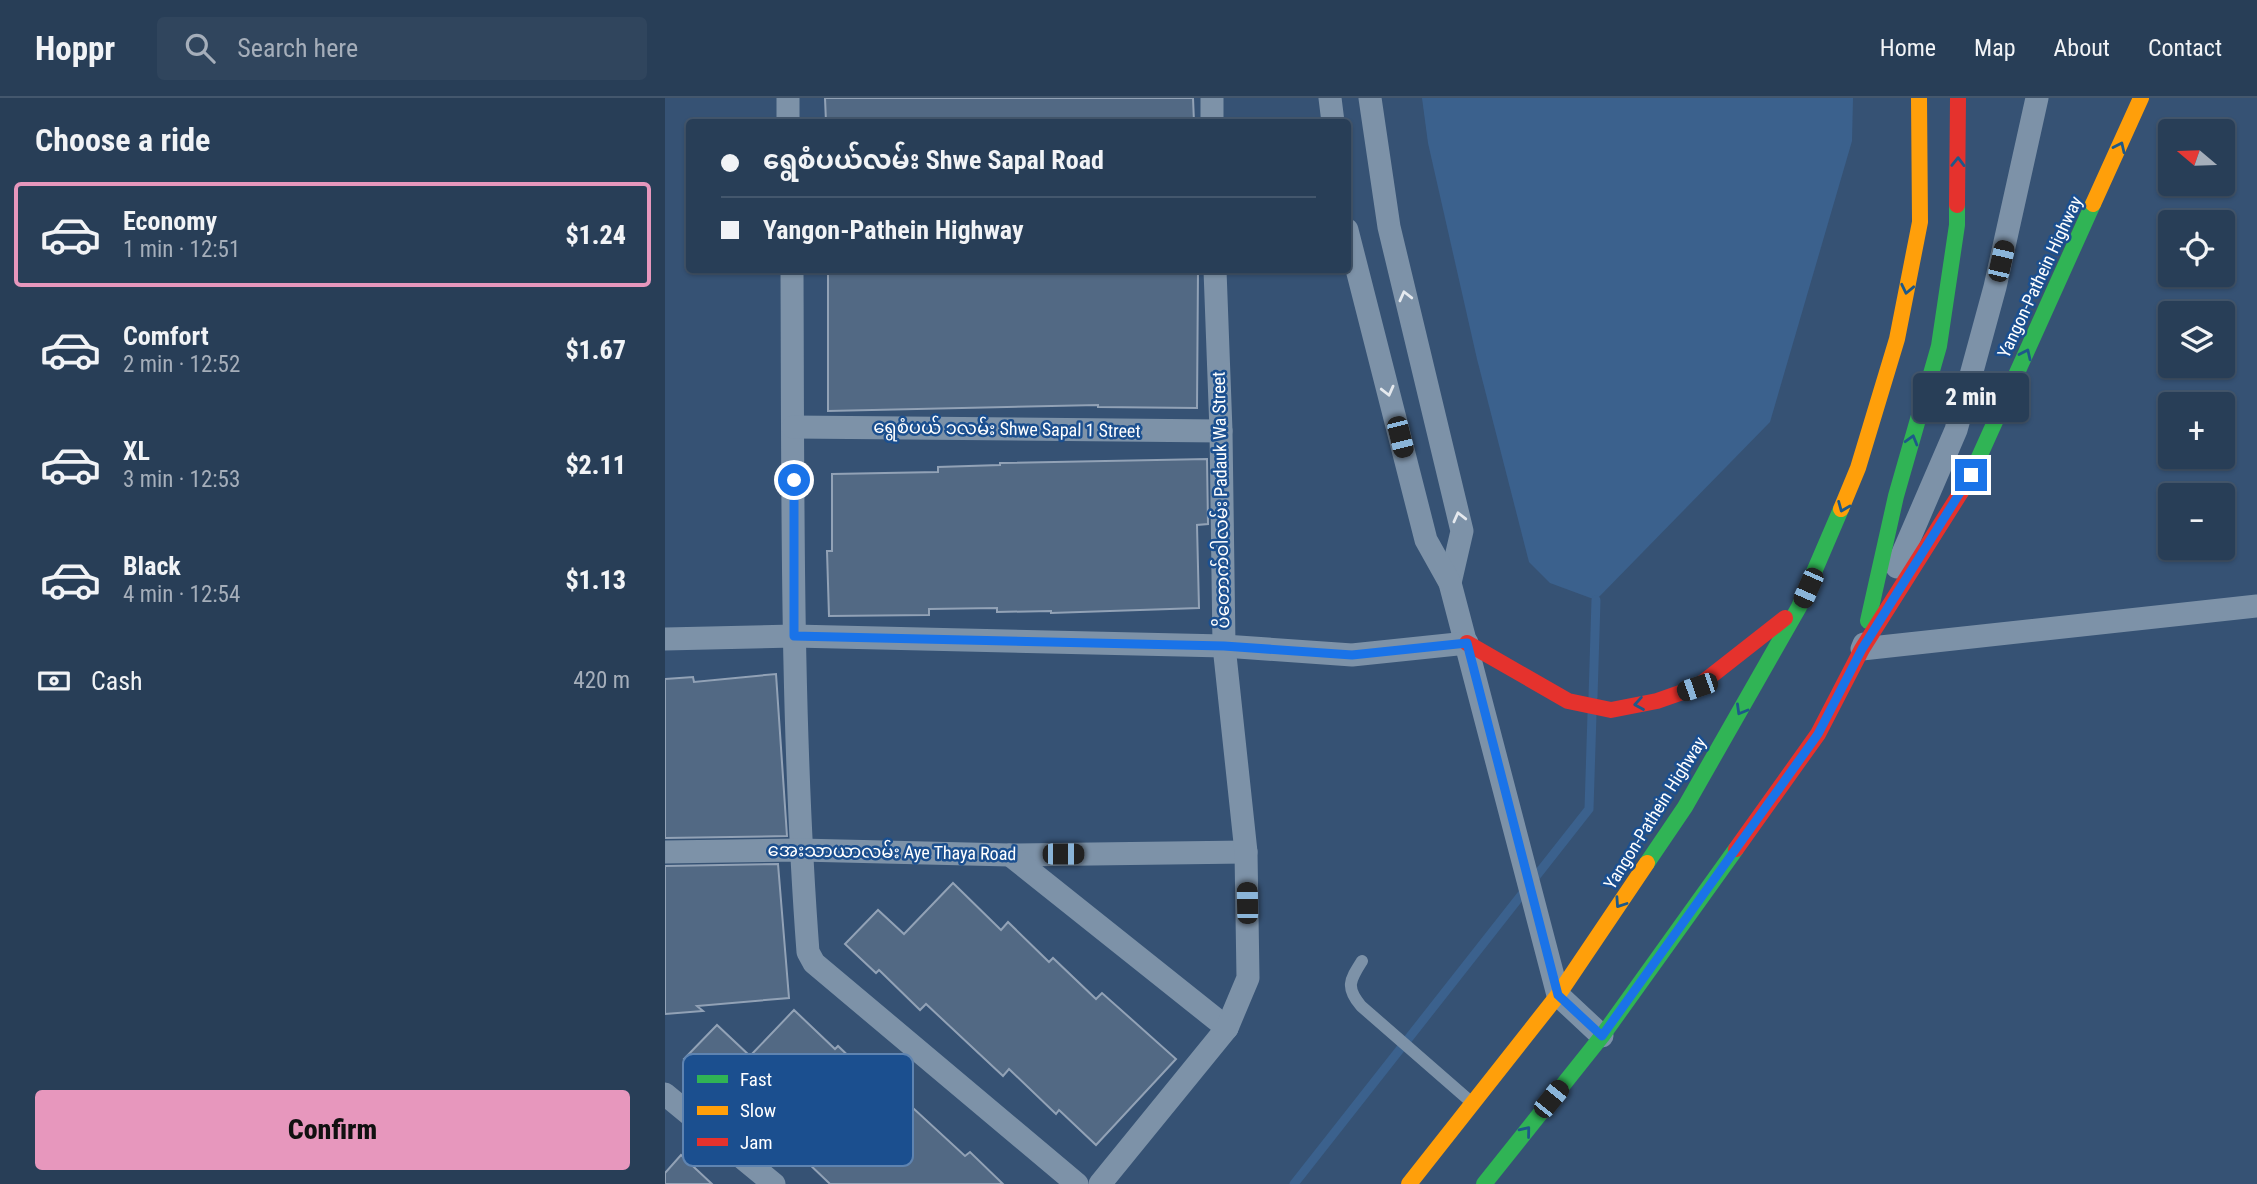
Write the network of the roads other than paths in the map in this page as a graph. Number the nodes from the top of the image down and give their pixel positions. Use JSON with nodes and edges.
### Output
{"nodes":[{"id":1,"x":788,"y":98,"type":"edge"},
{"id":2,"x":1212,"y":98,"type":"edge"},
{"id":3,"x":1330,"y":98,"type":"edge"},
{"id":4,"x":1370,"y":98,"type":"edge"},
{"id":5,"x":1919,"y":98,"type":"edge"},
{"id":6,"x":1958,"y":98,"type":"edge"},
{"id":7,"x":2037,"y":98,"type":"edge"},
{"id":8,"x":2141,"y":98,"type":"edge"},
{"id":9,"x":788,"y":119,"type":"edge"},
{"id":10,"x":1212,"y":119,"type":"edge"},
{"id":11,"x":1333,"y":119,"type":"edge"},
{"id":12,"x":1351,"y":246,"type":"edge"},
{"id":13,"x":792,"y":273,"type":"edge"},
{"id":14,"x":1215,"y":273,"type":"edge"},
{"id":15,"x":793,"y":427,"type":"junction"},
{"id":16,"x":1221,"y":431,"type":"junction"},
{"id":17,"x":1450,"y":583,"type":"junction"},
{"id":18,"x":2257,"y":606,"type":"edge"},
{"id":19,"x":1800,"y":607,"type":"junction"},
{"id":20,"x":794,"y":636,"type":"junction"},
{"id":21,"x":665,"y":639,"type":"edge"},
{"id":22,"x":1467,"y":643,"type":"junction"},
{"id":23,"x":1224,"y":646,"type":"junction"},
{"id":24,"x":1862,"y":649,"type":"junction"},
{"id":25,"x":800,"y":850,"type":"junction"},
{"id":26,"x":665,"y":852,"type":"edge"},
{"id":27,"x":1246,"y":852,"type":"junction"},
{"id":28,"x":1010,"y":855,"type":"junction"},
{"id":29,"x":1361,"y":961,"type":"dead end"},
{"id":30,"x":1558,"y":995,"type":"junction"},
{"id":31,"x":1227,"y":1028,"type":"junction"},
{"id":32,"x":1602,"y":1036,"type":"junction"},
{"id":33,"x":665,"y":1094,"type":"edge"},
{"id":34,"x":1472,"y":1103,"type":"junction"},
{"id":35,"x":683,"y":1109,"type":"edge"},
{"id":36,"x":752,"y":1166,"type":"edge"},
{"id":37,"x":774,"y":1184,"type":"edge"},
{"id":38,"x":1077,"y":1184,"type":"edge"},
{"id":39,"x":1100,"y":1184,"type":"edge"},
{"id":40,"x":1409,"y":1184,"type":"edge"},
{"id":41,"x":1484,"y":1184,"type":"edge"}],
"edges":[{"from":1,"to":9,"type":"street"},
{"from":2,"to":10,"type":"street"},
{"from":3,"to":11,"type":"street"},
{"from":17,"to":4,"type":"street","one_way":true},
{"from":5,"to":19,"type":"main road","name":"Yangon-Pathein Highway","one_way":true},
{"from":24,"to":6,"type":"main road","name":"Yangon-Pathein Highway","one_way":true},
{"from":7,"to":24,"type":"street"},
{"from":24,"to":8,"type":"main road","name":"Yangon-Pathein Highway","one_way":true},
{"from":12,"to":17,"type":"street","one_way":true},
{"from":13,"to":15,"type":"street"},
{"from":14,"to":16,"type":"street","name":"ပိတောက်ဝါလမ်း Padauk Wa Street"},
{"from":15,"to":16,"type":"street","name":"ရွေစံပယ် ၁လမ်း Shwe Sapal 1 Street"},
{"from":15,"to":20,"type":"street"},
{"from":16,"to":23,"type":"street","name":"ပိတောက်ဝါလမ်း Padauk Wa Street"},
{"from":17,"to":22,"type":"street"},
{"from":18,"to":24,"type":"street"},
{"from":19,"to":22,"type":"main road","one_way":true},
{"from":19,"to":30,"type":"main road","name":"Yangon-Pathein Highway","one_way":true},
{"from":20,"to":21,"type":"street"},
{"from":20,"to":23,"type":"street"},
{"from":20,"to":25,"type":"street"},
{"from":22,"to":23,"type":"street"},
{"from":22,"to":30,"type":"street"},
{"from":23,"to":27,"type":"street","name":"ပိတောက်ဝါလမ်း Padauk Wa Street"},
{"from":24,"to":32,"type":"main road","name":"Yangon-Pathein Highway"},
{"from":25,"to":26,"type":"street","name":"အေးသာယာလမ်း Aye Thaya Road"},
{"from":25,"to":28,"type":"street","name":"အေးသာယာလမ်း Aye Thaya Road"},
{"from":25,"to":38,"type":"street"},
{"from":27,"to":28,"type":"street","name":"အေးသာယာလမ်း Aye Thaya Road"},
{"from":27,"to":31,"type":"street","name":"ပိတောက်ဝါလမ်း Padauk Wa Street"},
{"from":28,"to":31,"type":"street"},
{"from":29,"to":34,"type":"lane"},
{"from":30,"to":32,"type":"street"},
{"from":30,"to":34,"type":"main road","name":"Yangon-Pathein Highway"},
{"from":31,"to":39,"type":"street","name":"ပိတောက်ဝါလမ်း Padauk Wa Street"},
{"from":41,"to":32,"type":"main road","name":"Yangon-Pathein Highway","one_way":true},
{"from":33,"to":35,"type":"street"},
{"from":34,"to":40,"type":"main road","name":"Yangon-Pathein Highway"},
{"from":36,"to":37,"type":"street"}]}
